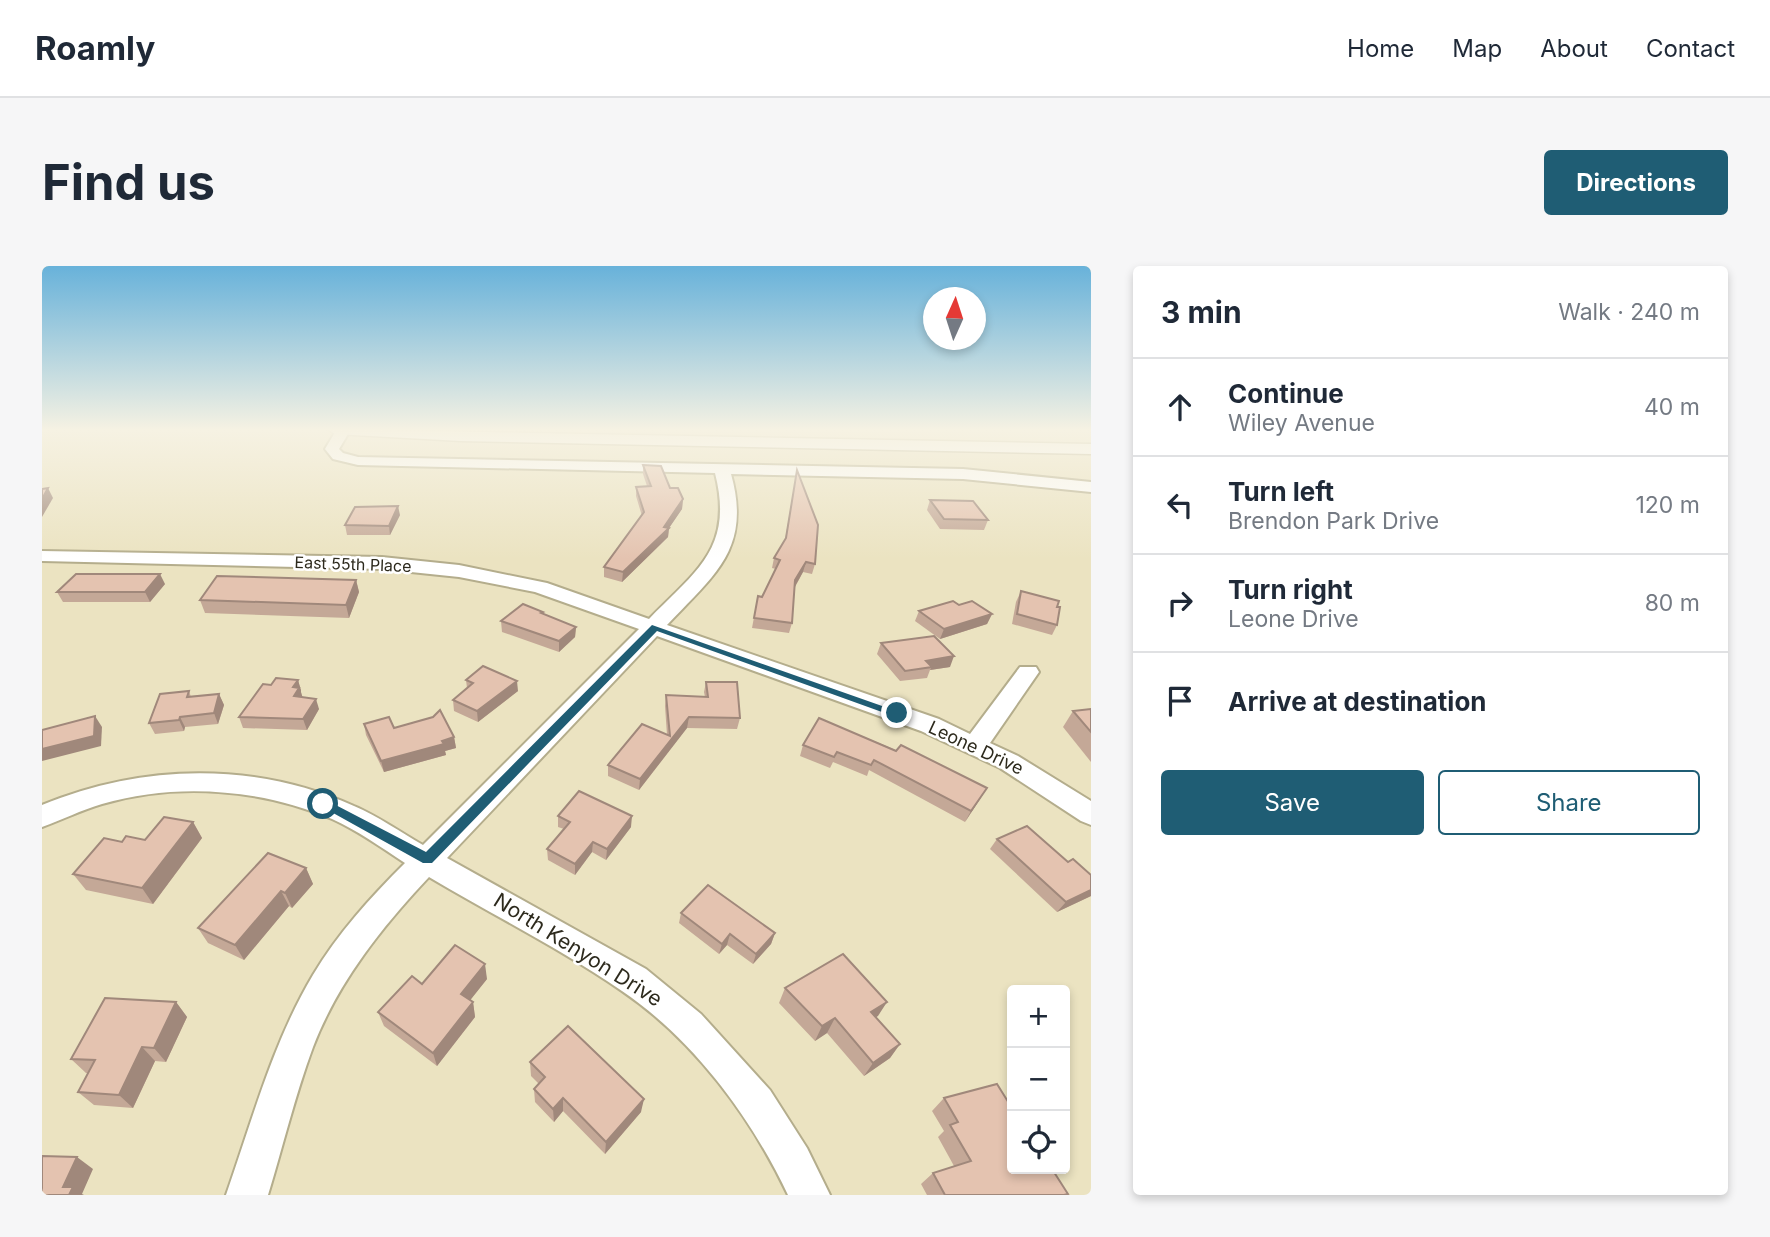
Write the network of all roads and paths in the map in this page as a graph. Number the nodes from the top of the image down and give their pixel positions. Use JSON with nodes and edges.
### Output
{"nodes":[{"id":1,"x":723,"y":472,"type":"edge"},
{"id":2,"x":869,"y":472,"type":"edge"},
{"id":3,"x":1091,"y":487,"type":"edge"},
{"id":4,"x":42,"y":556,"type":"edge"},
{"id":5,"x":655,"y":627,"type":"junction"},
{"id":6,"x":1027,"y":673,"type":"dead end"},
{"id":7,"x":975,"y":745,"type":"junction"},
{"id":8,"x":1091,"y":814,"type":"edge"},
{"id":9,"x":42,"y":816,"type":"edge"},
{"id":10,"x":428,"y":860,"type":"junction"},
{"id":11,"x":247,"y":1195,"type":"edge"},
{"id":12,"x":808,"y":1195,"type":"edge"}],
"edges":[{"from":1,"to":5,"type":"street"},
{"from":2,"to":3,"type":"street"},
{"from":4,"to":5,"type":"street","name":"East 55th Place"},
{"from":5,"to":7,"type":"street","name":"Leone Drive"},
{"from":5,"to":10,"type":"street"},
{"from":6,"to":7,"type":"street"},
{"from":7,"to":8,"type":"street","name":"Leone Drive"},
{"from":9,"to":10,"type":"street","name":"North Kenyon Drive"},
{"from":10,"to":11,"type":"street"},
{"from":10,"to":12,"type":"street","name":"North Kenyon Drive"}]}
